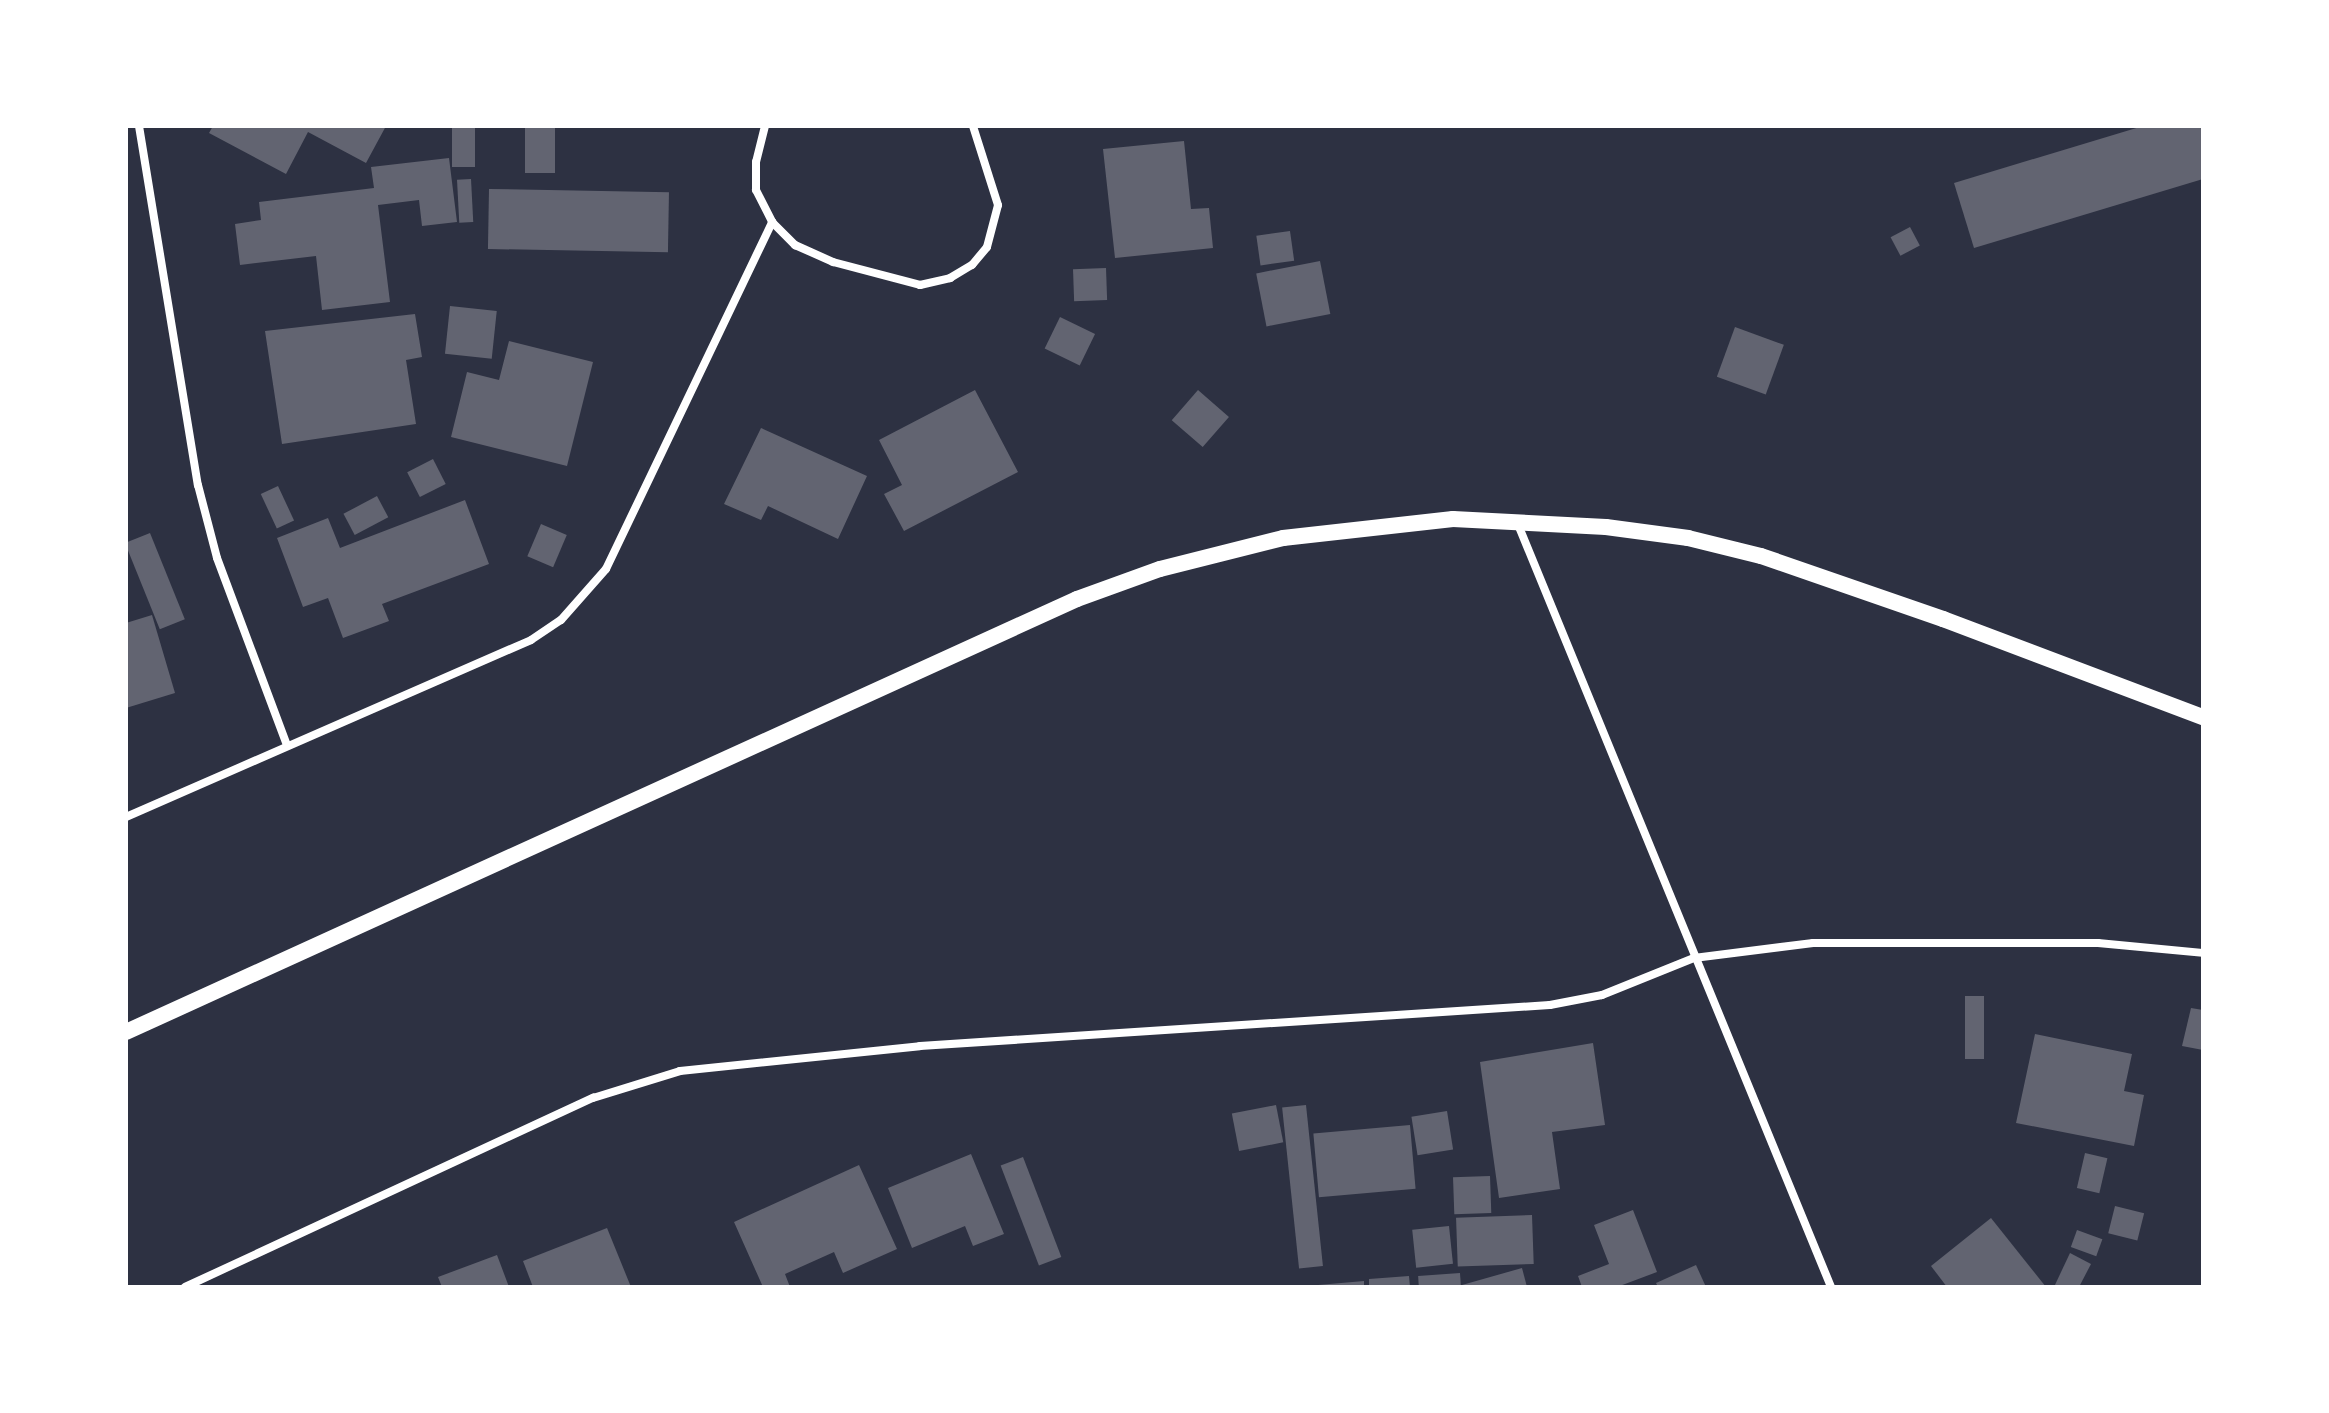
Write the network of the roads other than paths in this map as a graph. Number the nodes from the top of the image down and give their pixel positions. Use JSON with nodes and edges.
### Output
{"nodes":[{"id":1,"x":139,"y":126,"type":"edge"},
{"id":2,"x":765,"y":126,"type":"edge"},
{"id":3,"x":973,"y":126,"type":"edge"},
{"id":4,"x":772,"y":222,"type":"junction"},
{"id":5,"x":1516,"y":521,"type":"junction"},
{"id":6,"x":2203,"y":717,"type":"edge"},
{"id":7,"x":287,"y":745,"type":"junction"},
{"id":8,"x":126,"y":817,"type":"edge"},
{"id":9,"x":2203,"y":953,"type":"edge"},
{"id":10,"x":1694,"y":958,"type":"junction"},
{"id":11,"x":126,"y":1032,"type":"edge"},
{"id":12,"x":185,"y":1287,"type":"edge"},
{"id":13,"x":1831,"y":1287,"type":"edge"}],
"edges":[{"from":1,"to":7,"type":"street"},
{"from":2,"to":4,"type":"street"},
{"from":3,"to":4,"type":"street"},
{"from":4,"to":7,"type":"street"},
{"from":5,"to":6,"type":"main road"},
{"from":5,"to":10,"type":"street"},
{"from":5,"to":11,"type":"main road"},
{"from":7,"to":8,"type":"street"},
{"from":9,"to":10,"type":"street"},
{"from":10,"to":12,"type":"street"},
{"from":10,"to":13,"type":"street"}]}
